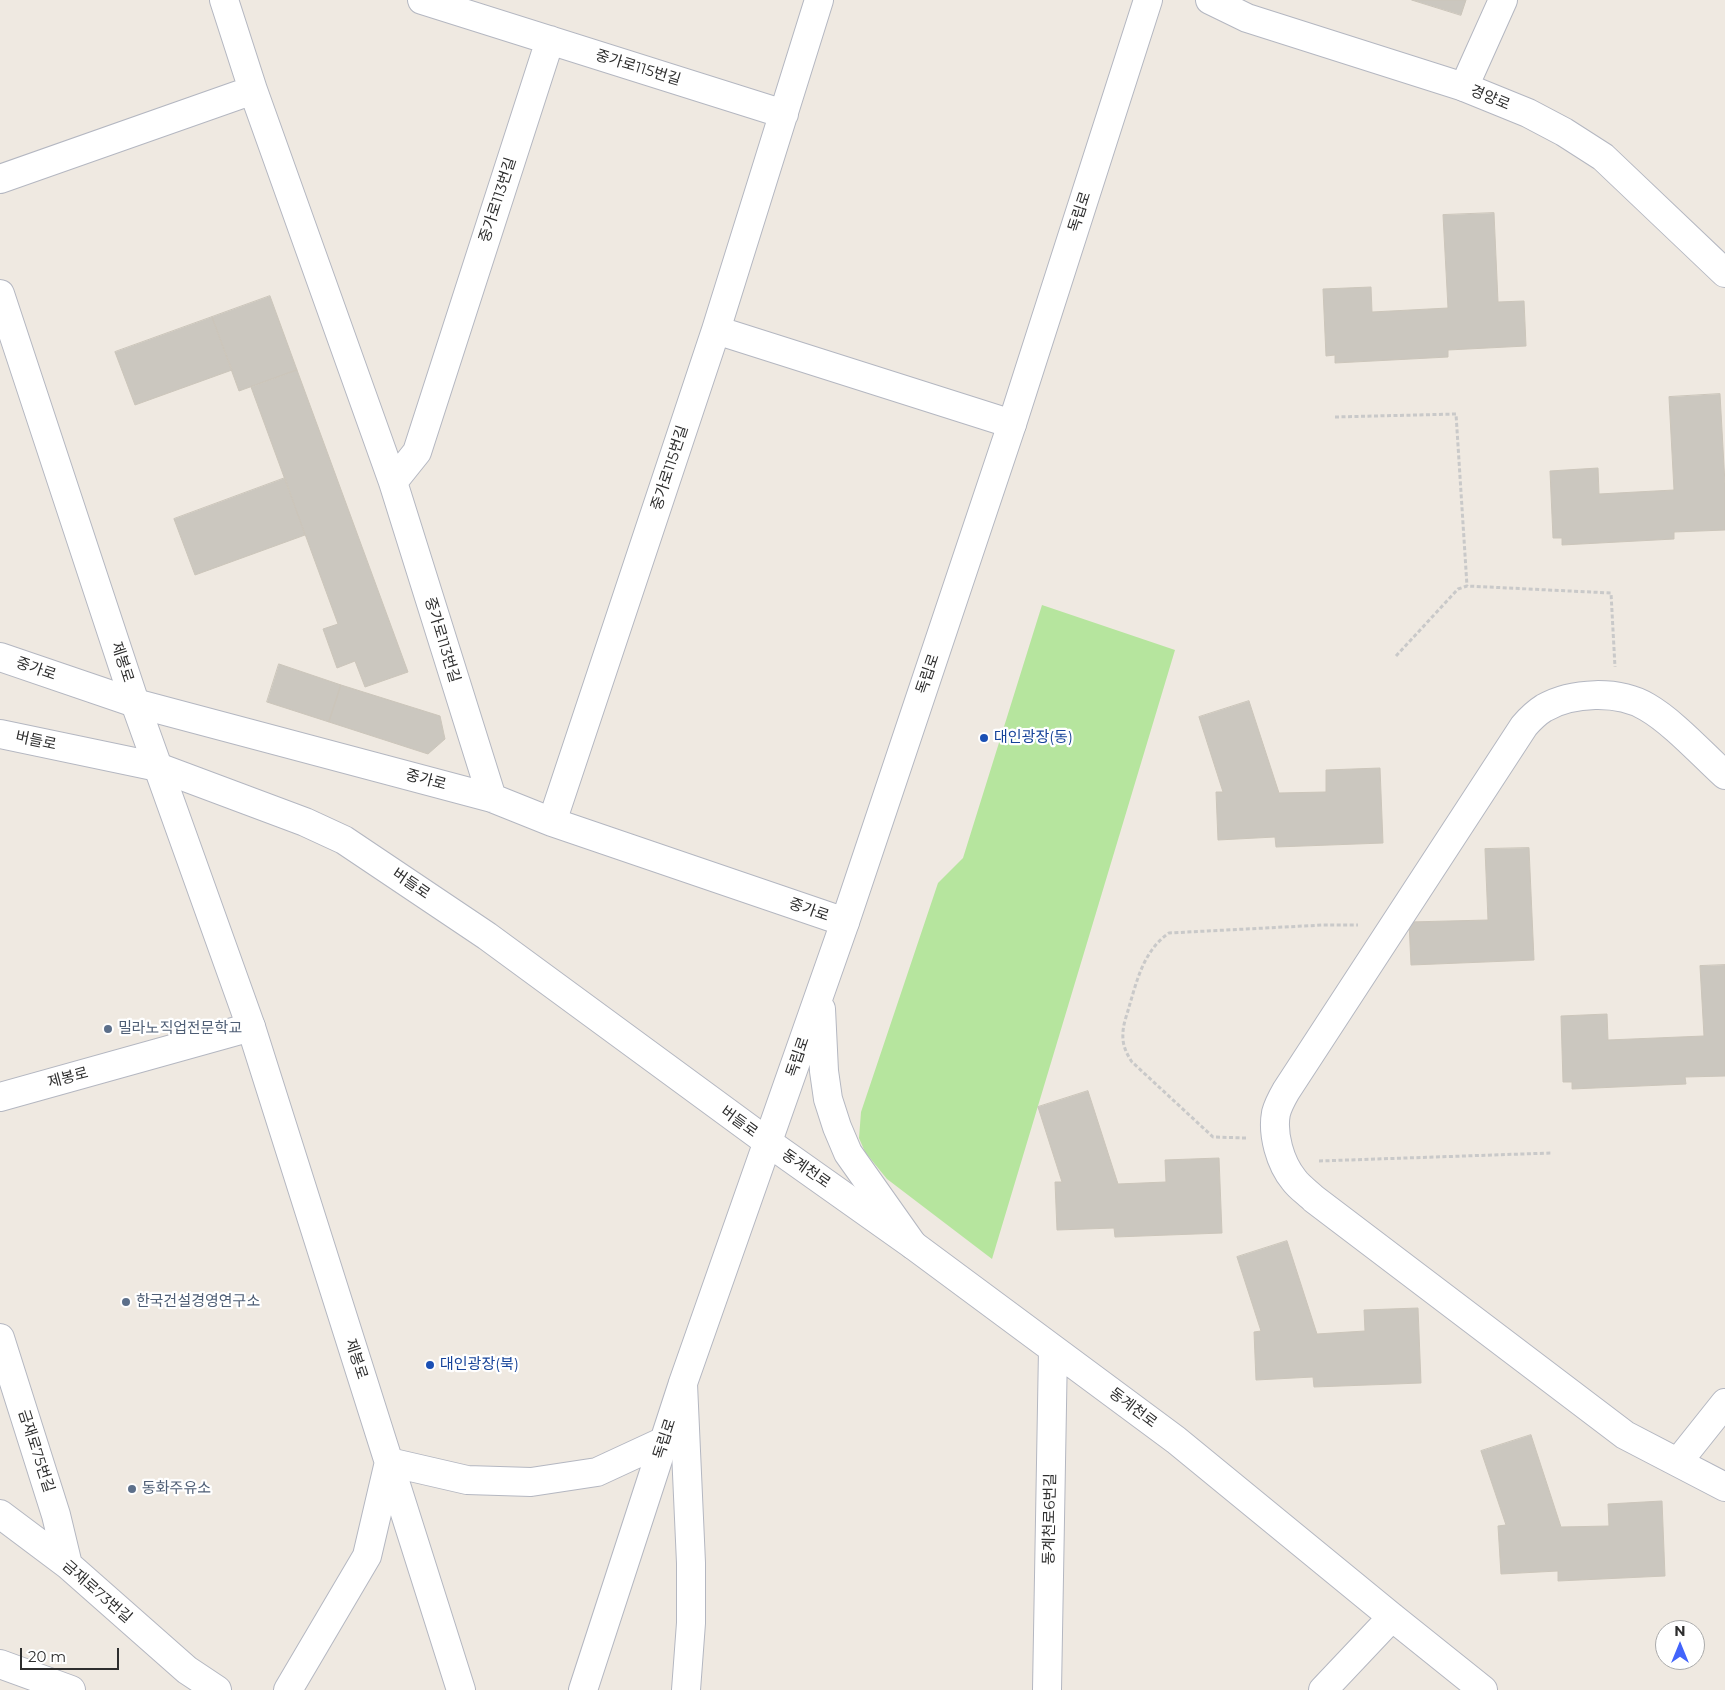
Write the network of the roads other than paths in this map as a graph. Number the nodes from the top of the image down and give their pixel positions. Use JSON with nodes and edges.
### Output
{"nodes":[{"id":1,"x":224,"y":0,"type":"edge"},
{"id":2,"x":422,"y":0,"type":"edge"},
{"id":3,"x":819,"y":0,"type":"edge"},
{"id":4,"x":1148,"y":0,"type":"edge"},
{"id":5,"x":1210,"y":0,"type":"edge"},
{"id":6,"x":1503,"y":0,"type":"edge"},
{"id":7,"x":550,"y":40,"type":"junction"},
{"id":8,"x":1464,"y":87,"type":"junction"},
{"id":9,"x":253,"y":90,"type":"junction"},
{"id":10,"x":784,"y":114,"type":"junction"},
{"id":11,"x":0,"y":179,"type":"edge"},
{"id":12,"x":1722,"y":264,"type":"edge"},
{"id":13,"x":0,"y":294,"type":"edge"},
{"id":14,"x":716,"y":330,"type":"junction"},
{"id":15,"x":1012,"y":424,"type":"junction"},
{"id":16,"x":393,"y":482,"type":"junction"},
{"id":17,"x":0,"y":657,"type":"edge"},
{"id":18,"x":135,"y":703,"type":"junction"},
{"id":19,"x":0,"y":734,"type":"edge"},
{"id":20,"x":158,"y":767,"type":"junction"},
{"id":21,"x":1725,"y":775,"type":"edge"},
{"id":22,"x":492,"y":798,"type":"junction"},
{"id":23,"x":552,"y":822,"type":"junction"},
{"id":24,"x":845,"y":922,"type":"junction"},
{"id":25,"x":820,"y":995,"type":"junction"},
{"id":26,"x":251,"y":1027,"type":"junction"},
{"id":27,"x":0,"y":1097,"type":"edge"},
{"id":28,"x":769,"y":1143,"type":"junction"},
{"id":29,"x":913,"y":1245,"type":"junction"},
{"id":30,"x":0,"y":1338,"type":"edge"},
{"id":31,"x":1053,"y":1349,"type":"junction"},
{"id":32,"x":683,"y":1383,"type":"junction"},
{"id":33,"x":1725,"y":1403,"type":"edge"},
{"id":34,"x":664,"y":1441,"type":"junction"},
{"id":35,"x":389,"y":1462,"type":"junction"},
{"id":36,"x":1678,"y":1462,"type":"junction"},
{"id":37,"x":1725,"y":1487,"type":"edge"},
{"id":38,"x":0,"y":1514,"type":"edge"},
{"id":39,"x":68,"y":1565,"type":"junction"},
{"id":40,"x":1392,"y":1617,"type":"junction"},
{"id":41,"x":0,"y":1664,"type":"edge"},
{"id":42,"x":71,"y":1690,"type":"edge"},
{"id":43,"x":217,"y":1690,"type":"edge"},
{"id":44,"x":288,"y":1690,"type":"edge"},
{"id":45,"x":460,"y":1690,"type":"edge"},
{"id":46,"x":583,"y":1690,"type":"edge"},
{"id":47,"x":686,"y":1690,"type":"edge"},
{"id":48,"x":1047,"y":1690,"type":"edge"},
{"id":49,"x":1323,"y":1690,"type":"edge"},
{"id":50,"x":1483,"y":1690,"type":"edge"}],
"edges":[{"from":1,"to":9,"type":"street","name":"중가로113번길"},
{"from":2,"to":7,"type":"street"},
{"from":3,"to":10,"type":"street","name":"중가로115번길"},
{"from":4,"to":15,"type":"street","name":"독립로"},
{"from":5,"to":8,"type":"street","name":"경양로"},
{"from":6,"to":8,"type":"street"},
{"from":7,"to":10,"type":"street","name":"중가로115번길"},
{"from":7,"to":16,"type":"street","name":"중가로113번길"},
{"from":8,"to":12,"type":"street","name":"경양로"},
{"from":9,"to":11,"type":"street"},
{"from":9,"to":16,"type":"street","name":"중가로113번길"},
{"from":10,"to":14,"type":"street","name":"중가로115번길"},
{"from":13,"to":18,"type":"street","name":"제봉로"},
{"from":14,"to":15,"type":"street"},
{"from":14,"to":23,"type":"street","name":"중가로115번길"},
{"from":15,"to":24,"type":"street","name":"독립로"},
{"from":16,"to":22,"type":"street","name":"중가로113번길"},
{"from":17,"to":18,"type":"street","name":"중가로"},
{"from":18,"to":20,"type":"street","name":"제봉로"},
{"from":18,"to":22,"type":"street","name":"중가로"},
{"from":19,"to":20,"type":"street","name":"버들로"},
{"from":20,"to":26,"type":"street","name":"제봉로"},
{"from":20,"to":28,"type":"street","name":"버들로"},
{"from":21,"to":36,"type":"street"},
{"from":22,"to":23,"type":"street","name":"중가로"},
{"from":23,"to":24,"type":"street","name":"중가로"},
{"from":24,"to":25,"type":"street","name":"독립로"},
{"from":25,"to":28,"type":"street","name":"독립로"},
{"from":25,"to":29,"type":"street"},
{"from":26,"to":27,"type":"street","name":"제봉로"},
{"from":26,"to":35,"type":"street","name":"제봉로"},
{"from":28,"to":29,"type":"street","name":"동계천로"},
{"from":28,"to":32,"type":"street","name":"독립로"},
{"from":29,"to":31,"type":"street","name":"동계천로"},
{"from":30,"to":39,"type":"street","name":"금재로75번길"},
{"from":31,"to":40,"type":"street","name":"동계천로"},
{"from":31,"to":48,"type":"street","name":"동계천로6번길"},
{"from":32,"to":34,"type":"street","name":"독립로"},
{"from":32,"to":47,"type":"street"},
{"from":33,"to":36,"type":"street"},
{"from":34,"to":35,"type":"street"},
{"from":34,"to":46,"type":"street","name":"독립로"},
{"from":35,"to":44,"type":"street"},
{"from":35,"to":45,"type":"street","name":"제봉로"},
{"from":36,"to":37,"type":"street"},
{"from":38,"to":39,"type":"street","name":"금재로73번길"},
{"from":39,"to":43,"type":"street","name":"금재로73번길"},
{"from":40,"to":49,"type":"street"},
{"from":40,"to":50,"type":"street","name":"동계천로"},
{"from":41,"to":42,"type":"street"}]}
